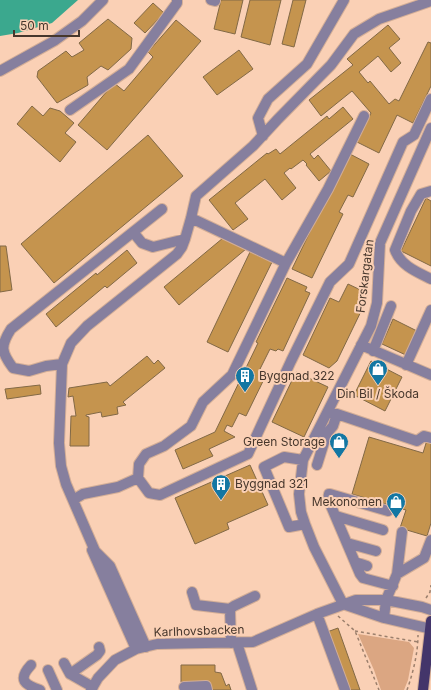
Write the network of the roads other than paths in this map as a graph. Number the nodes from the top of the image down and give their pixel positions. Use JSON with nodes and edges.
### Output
{"nodes":[{"id":1,"x":103,"y":0,"type":"edge"},
{"id":2,"x":177,"y":0,"type":"edge"},
{"id":3,"x":344,"y":0,"type":"edge"},
{"id":4,"x":431,"y":1,"type":"edge"},
{"id":5,"x":0,"y":71,"type":"edge"},
{"id":6,"x":431,"y":99,"type":"edge"},
{"id":7,"x":70,"y":110,"type":"dead end"},
{"id":8,"x":364,"y":116,"type":"dead end"},
{"id":9,"x":431,"y":128,"type":"edge"},
{"id":10,"x":263,"y":136,"type":"junction"},
{"id":11,"x":431,"y":191,"type":"edge"},
{"id":12,"x":162,"y":209,"type":"dead end"},
{"id":13,"x":192,"y":218,"type":"junction"},
{"id":14,"x":133,"y":232,"type":"junction"},
{"id":15,"x":185,"y":239,"type":"junction"},
{"id":16,"x":286,"y":263,"type":"junction"},
{"id":17,"x":431,"y":279,"type":"edge"},
{"id":18,"x":391,"y":306,"type":"dead end"},
{"id":19,"x":431,"y":310,"type":"edge"},
{"id":20,"x":361,"y":345,"type":"junction"},
{"id":21,"x":373,"y":350,"type":"junction"},
{"id":22,"x":62,"y":364,"type":"junction"},
{"id":23,"x":406,"y":365,"type":"junction"},
{"id":24,"x":431,"y":375,"type":"edge"},
{"id":25,"x":333,"y":412,"type":"junction"},
{"id":26,"x":431,"y":438,"type":"edge"},
{"id":27,"x":304,"y":460,"type":"junction"},
{"id":28,"x":317,"y":466,"type":"dead end"},
{"id":29,"x":138,"y":478,"type":"junction"},
{"id":30,"x":73,"y":500,"type":"junction"},
{"id":31,"x":388,"y":511,"type":"dead end"},
{"id":32,"x":336,"y":516,"type":"junction"},
{"id":33,"x":305,"y":524,"type":"junction"},
{"id":34,"x":383,"y":530,"type":"dead end"},
{"id":35,"x":402,"y":532,"type":"dead end"},
{"id":36,"x":431,"y":540,"type":"edge"},
{"id":37,"x":91,"y":541,"type":"junction"},
{"id":38,"x":347,"y":543,"type":"junction"},
{"id":39,"x":376,"y":551,"type":"dead end"},
{"id":40,"x":355,"y":562,"type":"junction"},
{"id":41,"x":367,"y":566,"type":"dead end"},
{"id":42,"x":397,"y":574,"type":"junction"},
{"id":43,"x":393,"y":586,"type":"junction"},
{"id":44,"x":192,"y":592,"type":"dead end"},
{"id":45,"x":255,"y":596,"type":"dead end"},
{"id":46,"x":386,"y":600,"type":"junction"},
{"id":47,"x":342,"y":604,"type":"junction"},
{"id":48,"x":230,"y":609,"type":"junction"},
{"id":49,"x":427,"y":609,"type":"edge"},
{"id":50,"x":317,"y":614,"type":"junction"},
{"id":51,"x":384,"y":618,"type":"junction"},
{"id":52,"x":431,"y":626,"type":"edge"},
{"id":53,"x":234,"y":643,"type":"junction"},
{"id":54,"x":99,"y":647,"type":"dead end"},
{"id":55,"x":141,"y":648,"type":"junction"},
{"id":56,"x":64,"y":663,"type":"dead end"},
{"id":57,"x":31,"y":665,"type":"dead end"},
{"id":58,"x":48,"y":670,"type":"dead end"},
{"id":59,"x":70,"y":674,"type":"junction"},
{"id":60,"x":431,"y":674,"type":"edge"},
{"id":61,"x":184,"y":687,"type":"dead end"},
{"id":62,"x":92,"y":688,"type":"edge"},
{"id":63,"x":40,"y":690,"type":"edge"},
{"id":64,"x":57,"y":690,"type":"edge"},
{"id":65,"x":207,"y":690,"type":"edge"},
{"id":66,"x":252,"y":690,"type":"edge"},
{"id":67,"x":345,"y":690,"type":"edge"},
{"id":68,"x":423,"y":690,"type":"edge"},
{"id":69,"x":429,"y":690,"type":"edge"}],
"edges":[{"from":1,"to":5,"type":"street"},
{"from":2,"to":7,"type":"street"},
{"from":3,"to":10,"type":"street"},
{"from":4,"to":10,"type":"street"},
{"from":6,"to":29,"type":"street"},
{"from":8,"to":16,"type":"street"},
{"from":9,"to":20,"type":"street","name":"Forskargatan"},
{"from":10,"to":13,"type":"street"},
{"from":11,"to":17,"type":"street"},
{"from":12,"to":14,"type":"street"},
{"from":13,"to":15,"type":"street"},
{"from":13,"to":16,"type":"street"},
{"from":14,"to":15,"type":"street"},
{"from":14,"to":22,"type":"street"},
{"from":15,"to":22,"type":"street"},
{"from":16,"to":29,"type":"street"},
{"from":18,"to":21,"type":"street"},
{"from":19,"to":23,"type":"street"},
{"from":20,"to":21,"type":"street"},
{"from":20,"to":25,"type":"street","name":"Forskargatan"},
{"from":21,"to":23,"type":"street"},
{"from":22,"to":30,"type":"street"},
{"from":23,"to":24,"type":"street"},
{"from":25,"to":26,"type":"street"},
{"from":25,"to":27,"type":"street","name":"Forskargatan"},
{"from":25,"to":28,"type":"street"},
{"from":27,"to":33,"type":"street","name":"Forskargatan"},
{"from":27,"to":33,"type":"street"},
{"from":29,"to":30,"type":"street"},
{"from":30,"to":37,"type":"street"},
{"from":31,"to":32,"type":"street"},
{"from":32,"to":34,"type":"street"},
{"from":32,"to":38,"type":"street"},
{"from":33,"to":47,"type":"street","name":"Forskargatan"},
{"from":35,"to":42,"type":"street"},
{"from":36,"to":42,"type":"street"},
{"from":37,"to":55,"type":"street"},
{"from":37,"to":55,"type":"street"},
{"from":38,"to":39,"type":"street"},
{"from":38,"to":40,"type":"street"},
{"from":40,"to":41,"type":"street"},
{"from":40,"to":43,"type":"street"},
{"from":42,"to":43,"type":"street"},
{"from":43,"to":46,"type":"street"},
{"from":44,"to":48,"type":"street"},
{"from":45,"to":48,"type":"street"},
{"from":46,"to":47,"type":"street"},
{"from":46,"to":49,"type":"street"},
{"from":46,"to":51,"type":"street"},
{"from":47,"to":50,"type":"street","name":"Karlhovsbacken"},
{"from":47,"to":51,"type":"street"},
{"from":48,"to":53,"type":"street"},
{"from":50,"to":53,"type":"street","name":"Karlhovsbacken"},
{"from":50,"to":67,"type":"street"},
{"from":51,"to":52,"type":"street"},
{"from":52,"to":68,"type":"main road"},
{"from":53,"to":55,"type":"street","name":"Karlhovsbacken"},
{"from":53,"to":66,"type":"street"},
{"from":54,"to":59,"type":"street"},
{"from":55,"to":62,"type":"street","name":"Karlhovsbacken"},
{"from":56,"to":59,"type":"street"},
{"from":57,"to":63,"type":"street"},
{"from":58,"to":64,"type":"street"},
{"from":59,"to":62,"type":"street"},
{"from":60,"to":69,"type":"main road"},
{"from":61,"to":65,"type":"street"}]}
